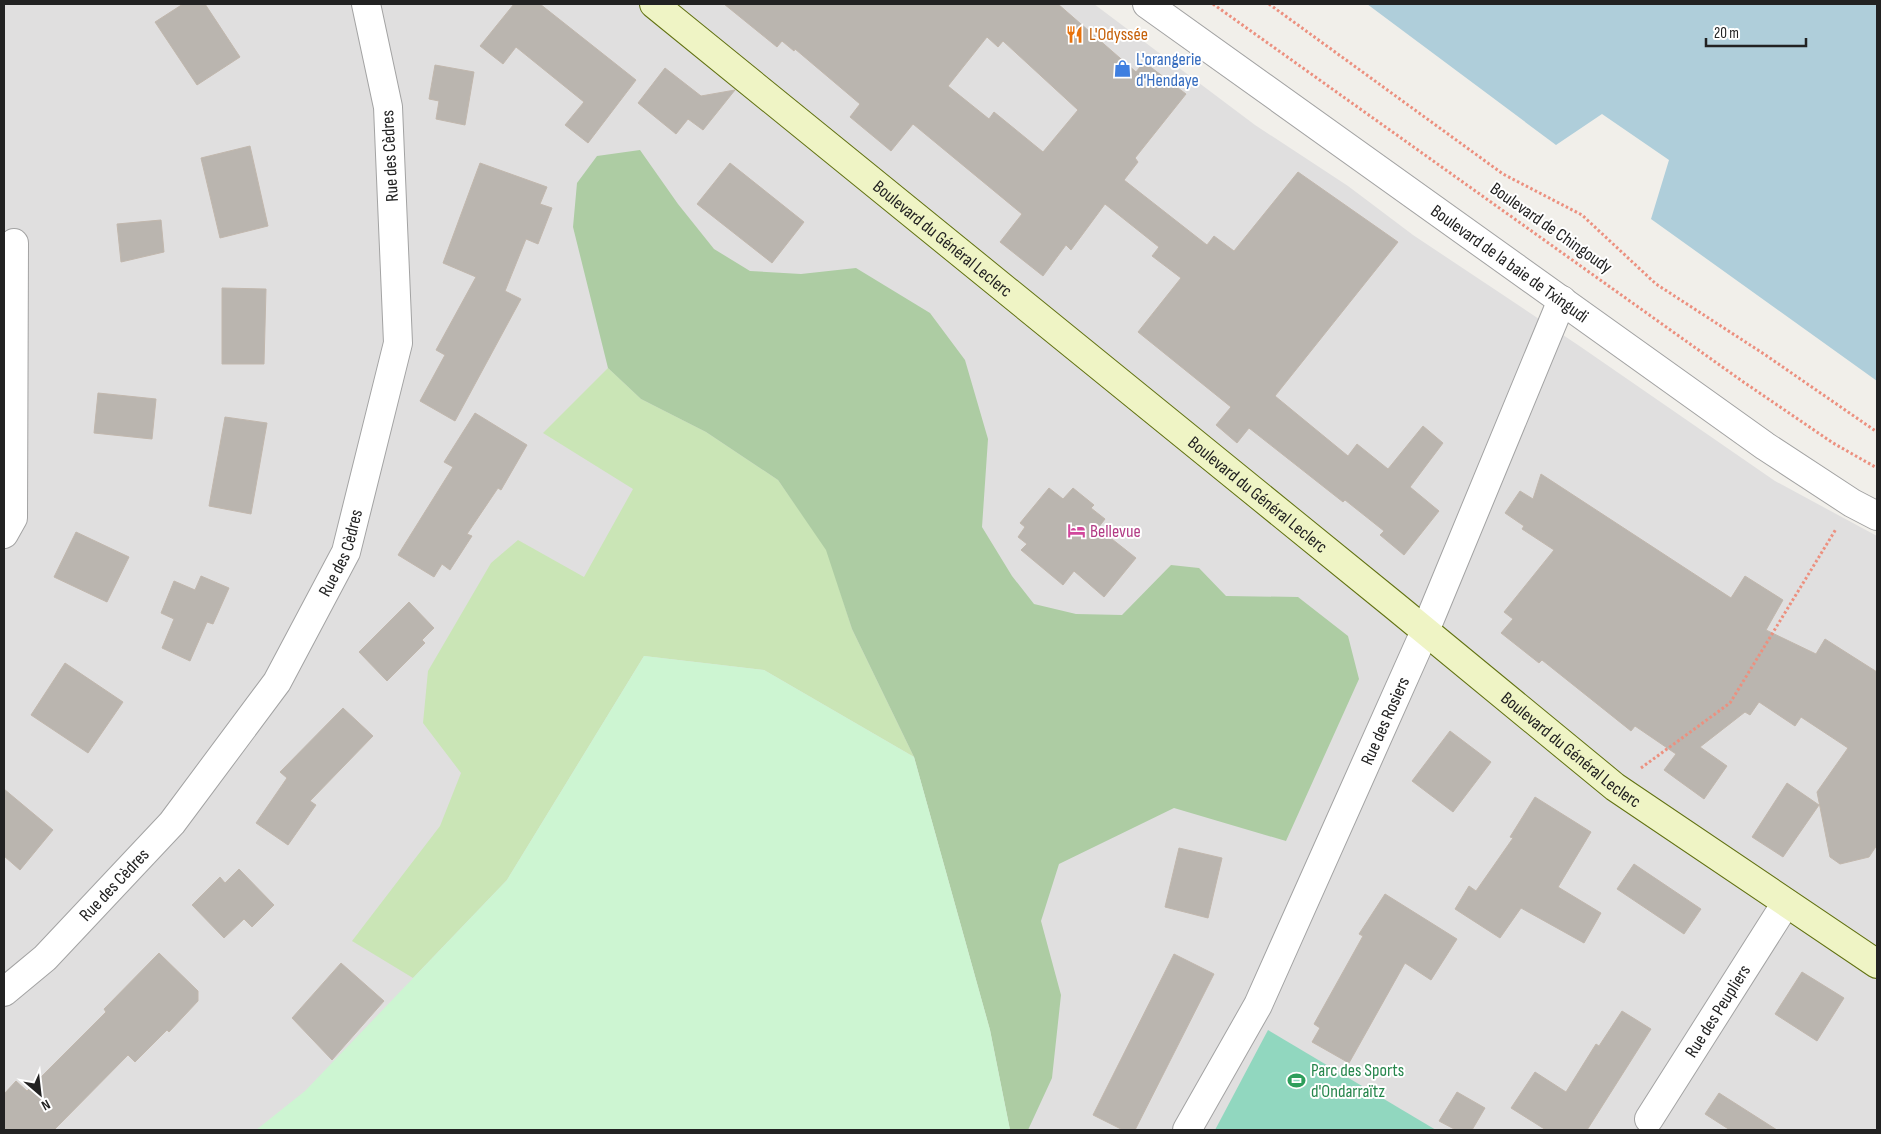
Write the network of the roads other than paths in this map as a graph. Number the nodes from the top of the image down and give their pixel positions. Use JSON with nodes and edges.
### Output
{"nodes":[{"id":1,"x":366,"y":4,"type":"edge"},
{"id":2,"x":654,"y":4,"type":"edge"},
{"id":3,"x":1147,"y":4,"type":"edge"},
{"id":4,"x":14,"y":243,"type":"dead end"},
{"id":5,"x":1562,"y":300,"type":"junction"},
{"id":6,"x":1877,"y":516,"type":"edge"},
{"id":7,"x":4,"y":534,"type":"edge"},
{"id":8,"x":1425,"y":631,"type":"junction"},
{"id":9,"x":1786,"y":903,"type":"junction"},
{"id":10,"x":1877,"y":964,"type":"edge"},
{"id":11,"x":4,"y":992,"type":"edge"},
{"id":12,"x":1649,"y":1119,"type":"dead end"},
{"id":13,"x":1187,"y":1130,"type":"edge"}],
"edges":[{"from":1,"to":11,"type":"street","name":"Rue des Cèdres"},
{"from":2,"to":8,"type":"main road","name":"Boulevard du Général Leclerc"},
{"from":3,"to":5,"type":"street","name":"Boulevard de la baie de Txingudi"},
{"from":4,"to":7,"type":"street"},
{"from":5,"to":6,"type":"street","name":"Boulevard de la baie de Txingudi"},
{"from":5,"to":8,"type":"street","name":"Rue des Rosiers"},
{"from":8,"to":9,"type":"main road","name":"Boulevard du Général Leclerc"},
{"from":8,"to":13,"type":"street","name":"Rue des Rosiers"},
{"from":9,"to":10,"type":"main road","name":"Boulevard du Général Leclerc"},
{"from":9,"to":12,"type":"street","name":"Rue des Peupliers"}]}
